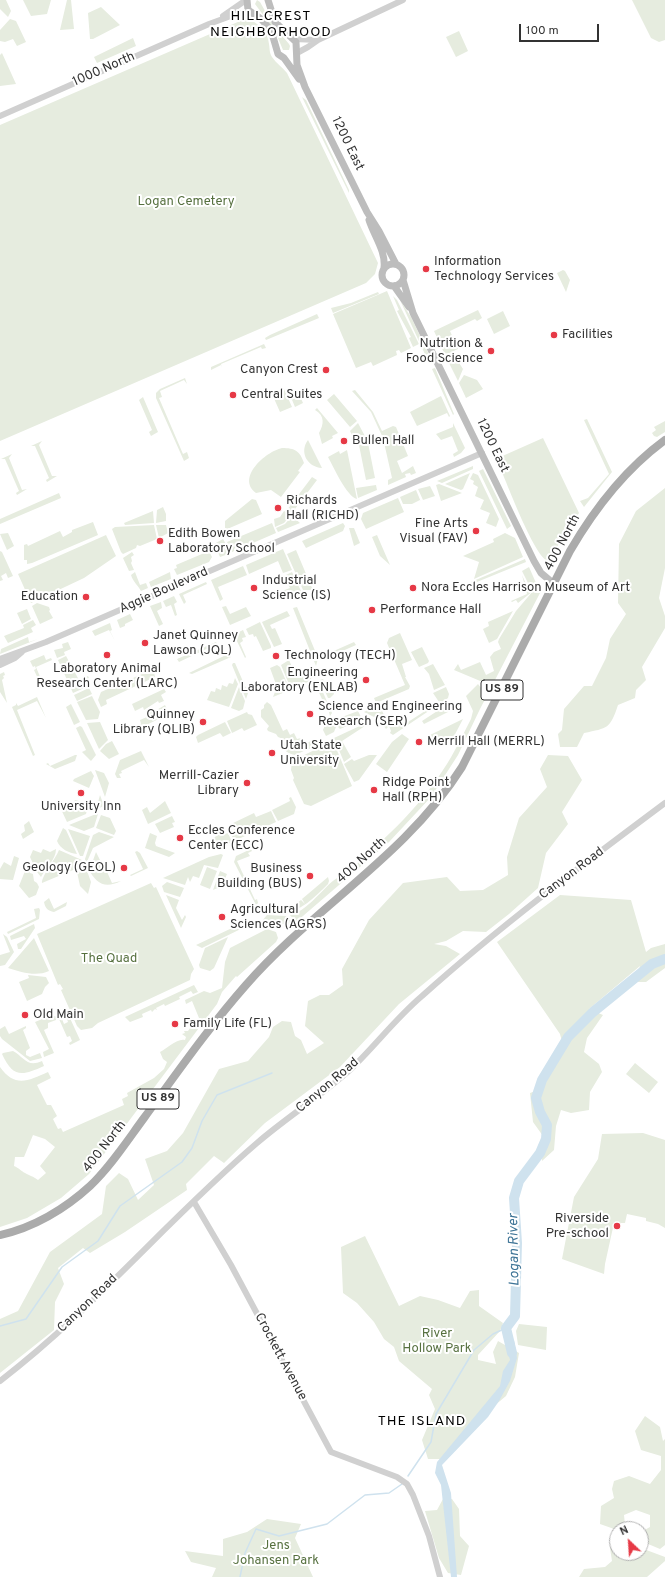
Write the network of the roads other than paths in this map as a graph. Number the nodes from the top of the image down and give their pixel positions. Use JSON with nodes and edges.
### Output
{"nodes":[{"id":1,"x":246,"y":0,"type":"edge"},
{"id":2,"x":268,"y":0,"type":"edge"},
{"id":3,"x":403,"y":0,"type":"edge"},
{"id":4,"x":251,"y":13,"type":"junction"},
{"id":5,"x":209,"y":24,"type":"junction"},
{"id":6,"x":294,"y":38,"type":"junction"},
{"id":7,"x":318,"y":40,"type":"junction"},
{"id":8,"x":297,"y":53,"type":"junction"},
{"id":9,"x":284,"y":58,"type":"junction"},
{"id":10,"x":305,"y":87,"type":"junction"},
{"id":11,"x":0,"y":116,"type":"edge"},
{"id":12,"x":367,"y":212,"type":"junction"},
{"id":13,"x":396,"y":264,"type":"junction"},
{"id":14,"x":384,"y":268,"type":"junction"},
{"id":15,"x":403,"y":280,"type":"junction"},
{"id":16,"x":394,"y":286,"type":"junction"},
{"id":17,"x":414,"y":314,"type":"junction"},
{"id":18,"x":665,"y":440,"type":"edge"},
{"id":19,"x":482,"y":453,"type":"junction"},
{"id":20,"x":554,"y":584,"type":"junction"},
{"id":21,"x":22,"y":652,"type":"junction"},
{"id":22,"x":0,"y":659,"type":"edge"},
{"id":23,"x":0,"y":665,"type":"edge"},
{"id":24,"x":665,"y":803,"type":"edge"},
{"id":25,"x":194,"y":1202,"type":"junction"},
{"id":26,"x":0,"y":1235,"type":"edge"},
{"id":27,"x":0,"y":1381,"type":"edge"},
{"id":28,"x":440,"y":1577,"type":"edge"}],
"edges":[{"from":1,"to":4,"type":"main road"},
{"from":1,"to":5,"type":"street","name":"1000 North"},
{"from":2,"to":6,"type":"main road"},
{"from":3,"to":7,"type":"street"},
{"from":4,"to":5,"type":"street","name":"1000 North"},
{"from":4,"to":9,"type":"main road","name":"1200 East"},
{"from":5,"to":11,"type":"street","name":"1000 North"},
{"from":6,"to":7,"type":"street"},
{"from":6,"to":8,"type":"main road","name":"1200 East"},
{"from":7,"to":8,"type":"street"},
{"from":8,"to":9,"type":"main road"},
{"from":8,"to":10,"type":"main road","name":"1200 East"},
{"from":9,"to":10,"type":"main road","name":"1200 East"},
{"from":10,"to":12,"type":"main road","name":"1200 East"},
{"from":12,"to":13,"type":"main road","name":"1200 East"},
{"from":12,"to":14,"type":"main road","name":"1200 East"},
{"from":13,"to":14,"type":"main road"},
{"from":13,"to":15,"type":"main road"},
{"from":14,"to":16,"type":"main road"},
{"from":15,"to":16,"type":"main road"},
{"from":15,"to":17,"type":"main road","name":"1200 East"},
{"from":16,"to":17,"type":"main road","name":"1200 East"},
{"from":17,"to":19,"type":"main road","name":"1200 East"},
{"from":18,"to":20,"type":"main road","name":"400 North","number":"US 89"},
{"from":19,"to":20,"type":"main road","name":"1200 East"},
{"from":19,"to":21,"type":"street","name":"Aggie Boulevard"},
{"from":20,"to":26,"type":"main road","name":"400 North","number":"US 89"},
{"from":21,"to":22,"type":"street","name":"Aggie Boulevard"},
{"from":21,"to":23,"type":"street","name":"Aggie Boulevard"},
{"from":24,"to":25,"type":"street","name":"Canyon Road"},
{"from":25,"to":27,"type":"street","name":"Canyon Road"},
{"from":25,"to":28,"type":"street","name":"Crockett Avenue"}]}
